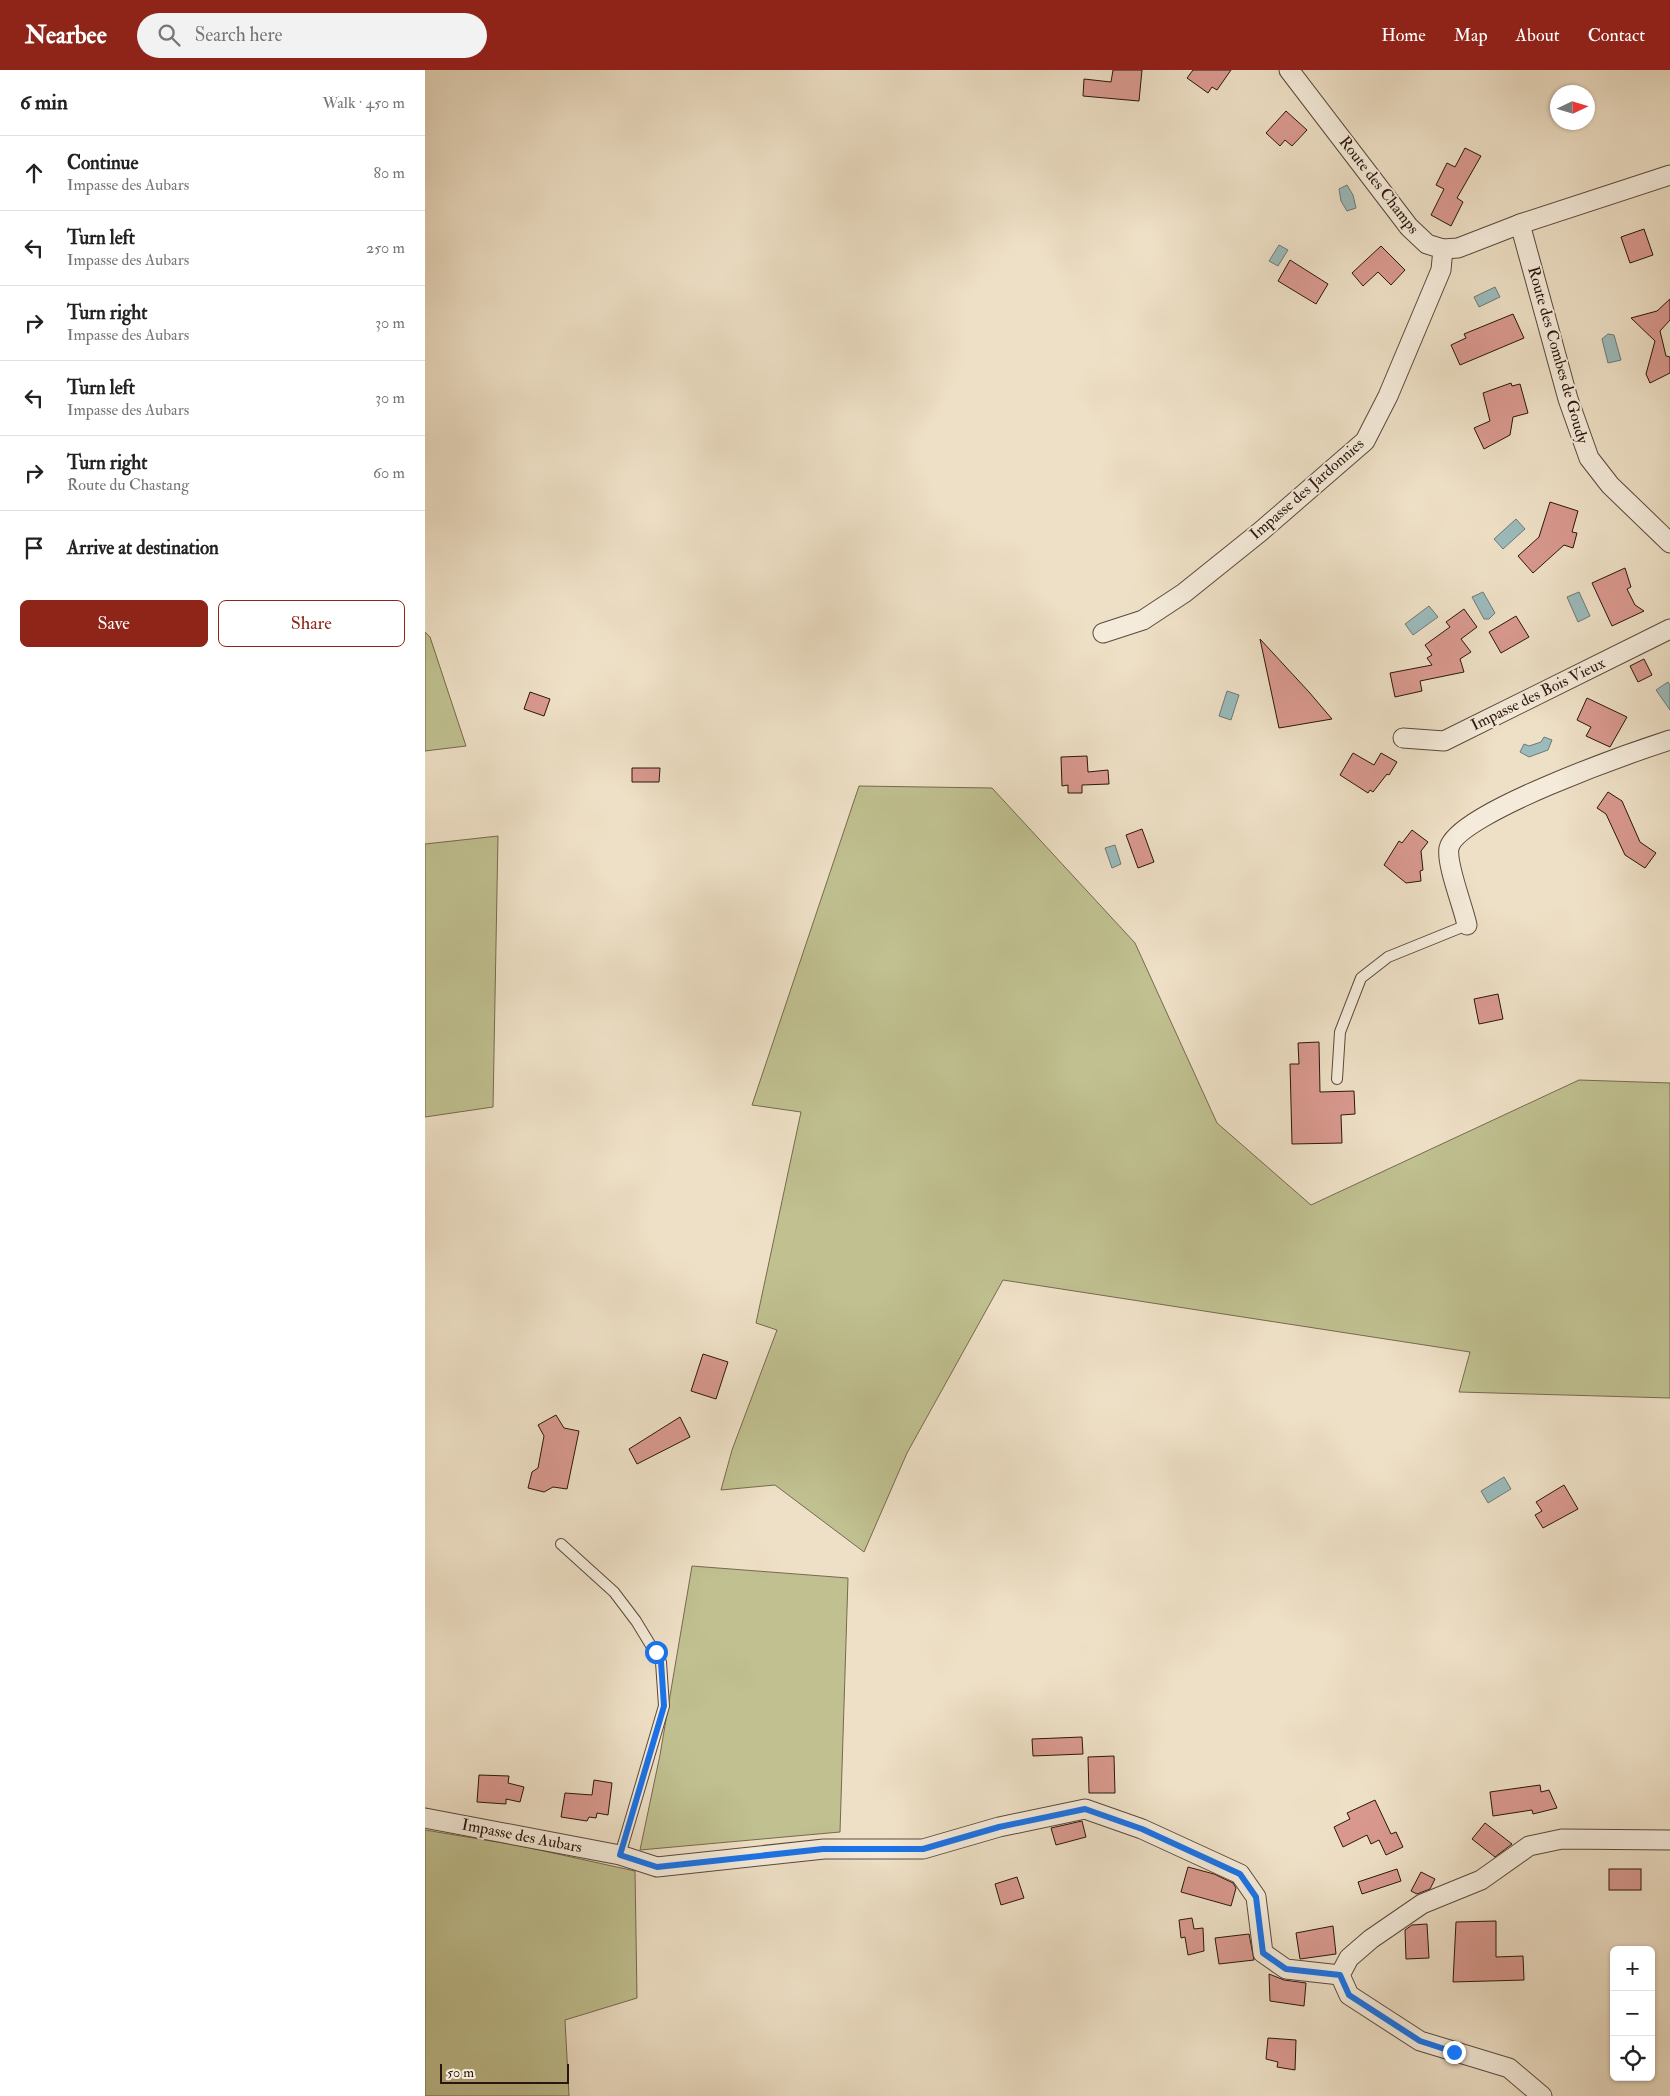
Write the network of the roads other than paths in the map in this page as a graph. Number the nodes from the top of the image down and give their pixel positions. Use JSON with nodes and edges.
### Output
{"nodes":[{"id":1,"x":1289,"y":70,"type":"edge"},
{"id":2,"x":1670,"y":175,"type":"edge"},
{"id":3,"x":1520,"y":224,"type":"junction"},
{"id":4,"x":1443,"y":249,"type":"junction"},
{"id":5,"x":1670,"y":543,"type":"edge"},
{"id":6,"x":1670,"y":629,"type":"edge"},
{"id":7,"x":1103,"y":633,"type":"dead end"},
{"id":8,"x":1403,"y":738,"type":"dead end"},
{"id":9,"x":1670,"y":740,"type":"edge"},
{"id":10,"x":1467,"y":925,"type":"joint"},
{"id":11,"x":1337,"y":1080,"type":"dead end"},
{"id":12,"x":561,"y":1544,"type":"dead end"},
{"id":13,"x":425,"y":1818,"type":"edge"},
{"id":14,"x":1670,"y":1840,"type":"edge"},
{"id":15,"x":620,"y":1855,"type":"junction"},
{"id":16,"x":1340,"y":1975,"type":"junction"},
{"id":17,"x":1542,"y":2096,"type":"edge"}],
"edges":[{"from":1,"to":4,"type":"street","name":"Route des Champs"},
{"from":2,"to":3,"type":"street"},
{"from":3,"to":4,"type":"street"},
{"from":3,"to":5,"type":"street","name":"Route des Combes de Goudy"},
{"from":4,"to":7,"type":"street","name":"Impasse des Jardonnies"},
{"from":6,"to":8,"type":"street","name":"Impasse des Bois Vieux"},
{"from":9,"to":10,"type":"street"},
{"from":10,"to":11,"type":"lane"},
{"from":12,"to":15,"type":"lane"},
{"from":13,"to":15,"type":"street","name":"Impasse des Aubars"},
{"from":14,"to":16,"type":"street"},
{"from":15,"to":16,"type":"street","name":"Impasse des Aubars"},
{"from":16,"to":17,"type":"street"}]}
